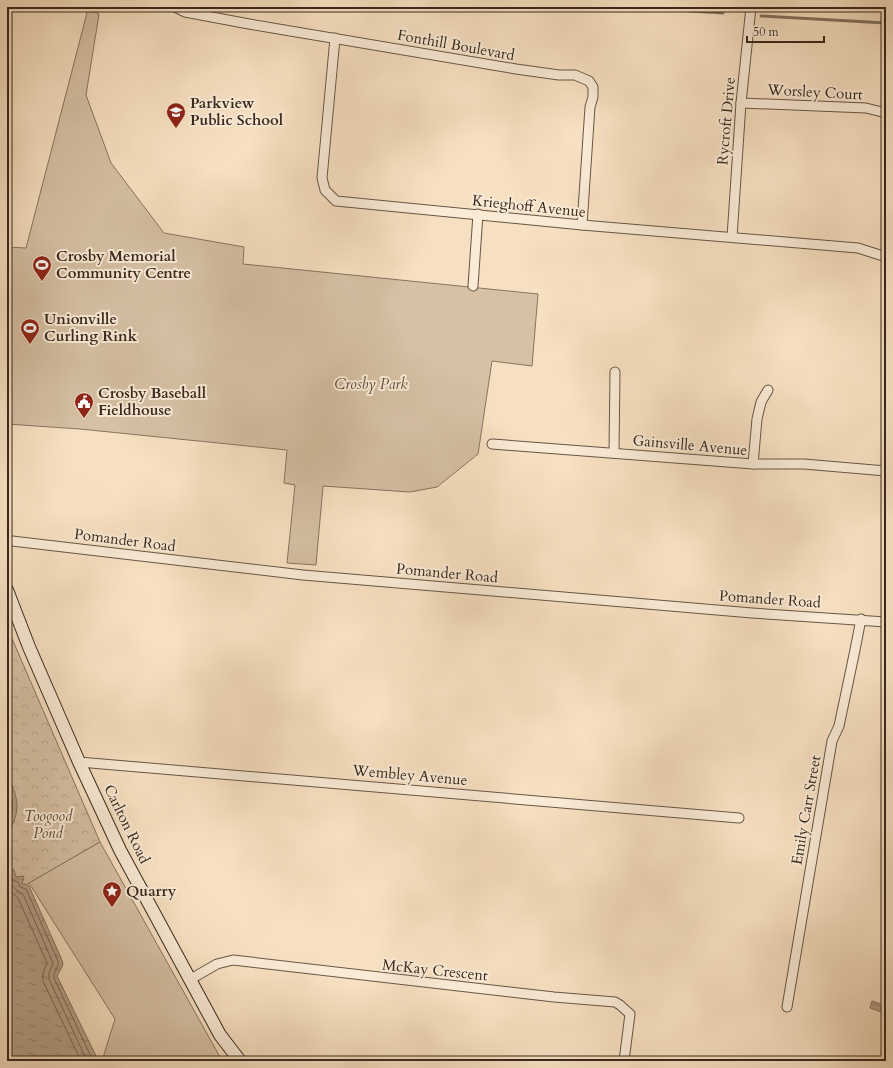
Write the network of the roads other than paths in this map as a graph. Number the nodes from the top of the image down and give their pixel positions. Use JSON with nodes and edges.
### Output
{"nodes":[{"id":1,"x":175,"y":7,"type":"edge"},
{"id":2,"x":751,"y":7,"type":"edge"},
{"id":3,"x":335,"y":38,"type":"junction"},
{"id":4,"x":741,"y":103,"type":"junction"},
{"id":5,"x":886,"y":113,"type":"edge"},
{"id":6,"x":478,"y":214,"type":"junction"},
{"id":7,"x":582,"y":225,"type":"junction"},
{"id":8,"x":732,"y":237,"type":"junction"},
{"id":9,"x":886,"y":257,"type":"edge"},
{"id":10,"x":473,"y":286,"type":"dead end"},
{"id":11,"x":615,"y":372,"type":"dead end"},
{"id":12,"x":768,"y":390,"type":"dead end"},
{"id":13,"x":492,"y":444,"type":"dead end"},
{"id":14,"x":614,"y":453,"type":"junction"},
{"id":15,"x":753,"y":464,"type":"junction"},
{"id":16,"x":886,"y":471,"type":"edge"},
{"id":17,"x":7,"y":543,"type":"edge"},
{"id":18,"x":7,"y":590,"type":"edge"},
{"id":19,"x":861,"y":619,"type":"junction"},
{"id":20,"x":886,"y":622,"type":"edge"},
{"id":21,"x":79,"y":762,"type":"junction"},
{"id":22,"x":740,"y":818,"type":"dead end"},
{"id":23,"x":191,"y":979,"type":"junction"},
{"id":24,"x":787,"y":1007,"type":"dead end"},
{"id":25,"x":240,"y":1061,"type":"edge"},
{"id":26,"x":624,"y":1061,"type":"edge"}],
"edges":[{"from":1,"to":3,"type":"street","name":"Fonthill Boulevard"},
{"from":2,"to":4,"type":"street","name":"Rycroft Drive"},
{"from":3,"to":6,"type":"street","name":"Krieghoff Avenue"},
{"from":3,"to":7,"type":"street","name":"Fonthill Boulevard"},
{"from":4,"to":5,"type":"street","name":"Worsley Court"},
{"from":4,"to":8,"type":"street","name":"Rycroft Drive"},
{"from":6,"to":7,"type":"street","name":"Krieghoff Avenue"},
{"from":6,"to":10,"type":"street"},
{"from":7,"to":8,"type":"street","name":"Krieghoff Avenue"},
{"from":8,"to":9,"type":"street","name":"Krieghoff Avenue"},
{"from":11,"to":14,"type":"street"},
{"from":12,"to":15,"type":"street"},
{"from":13,"to":14,"type":"street","name":"Gainsville Avenue"},
{"from":14,"to":15,"type":"street","name":"Gainsville Avenue"},
{"from":15,"to":16,"type":"street","name":"Gainsville Avenue"},
{"from":17,"to":19,"type":"street","name":"Pomander Road"},
{"from":18,"to":21,"type":"main road","name":"Carlton Road"},
{"from":19,"to":20,"type":"street","name":"Pomander Road"},
{"from":19,"to":24,"type":"street","name":"Emily Carr Street"},
{"from":21,"to":22,"type":"street","name":"Wembley Avenue"},
{"from":21,"to":23,"type":"main road","name":"Carlton Road"},
{"from":23,"to":25,"type":"main road","name":"Carlton Road"},
{"from":23,"to":26,"type":"street","name":"McKay Crescent"}]}
